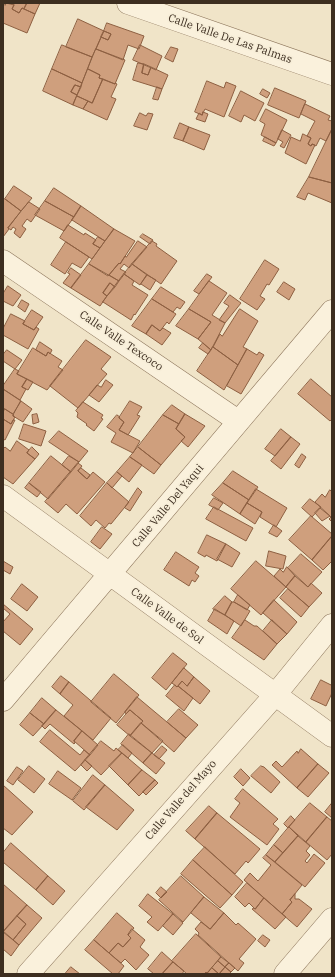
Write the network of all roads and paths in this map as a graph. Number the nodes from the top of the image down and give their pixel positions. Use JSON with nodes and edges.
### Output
{"nodes":[{"id":1,"x":128,"y":3,"type":"edge"},
{"id":2,"x":332,"y":74,"type":"edge"},
{"id":3,"x":3,"y":261,"type":"edge"},
{"id":4,"x":332,"y":311,"type":"edge"},
{"id":5,"x":238,"y":421,"type":"junction"},
{"id":6,"x":3,"y":496,"type":"edge"},
{"id":7,"x":110,"y":575,"type":"junction"},
{"id":8,"x":332,"y":625,"type":"edge"},
{"id":9,"x":275,"y":695,"type":"junction"},
{"id":10,"x":3,"y":700,"type":"edge"},
{"id":11,"x":332,"y":736,"type":"edge"},
{"id":12,"x":332,"y":919,"type":"edge"},
{"id":13,"x":28,"y":974,"type":"edge"},
{"id":14,"x":284,"y":974,"type":"edge"}],
"edges":[{"from":1,"to":2,"type":"street","name":"Calle Valle De Las Palmas"},
{"from":3,"to":5,"type":"street","name":"Calle Valle Texcoco"},
{"from":4,"to":5,"type":"street","name":"Calle Valle Del Yaqui"},
{"from":5,"to":7,"type":"street","name":"Calle Valle Del Yaqui"},
{"from":6,"to":7,"type":"street","name":"Calle Valle de Sol"},
{"from":7,"to":9,"type":"street","name":"Calle Valle de Sol"},
{"from":7,"to":10,"type":"street","name":"Calle Valle Del Yaqui"},
{"from":8,"to":9,"type":"street","name":"Calle Valle del Mayo"},
{"from":9,"to":11,"type":"street","name":"Calle Valle de Sol"},
{"from":9,"to":13,"type":"street","name":"Calle Valle del Mayo"},
{"from":12,"to":14,"type":"street"}]}
